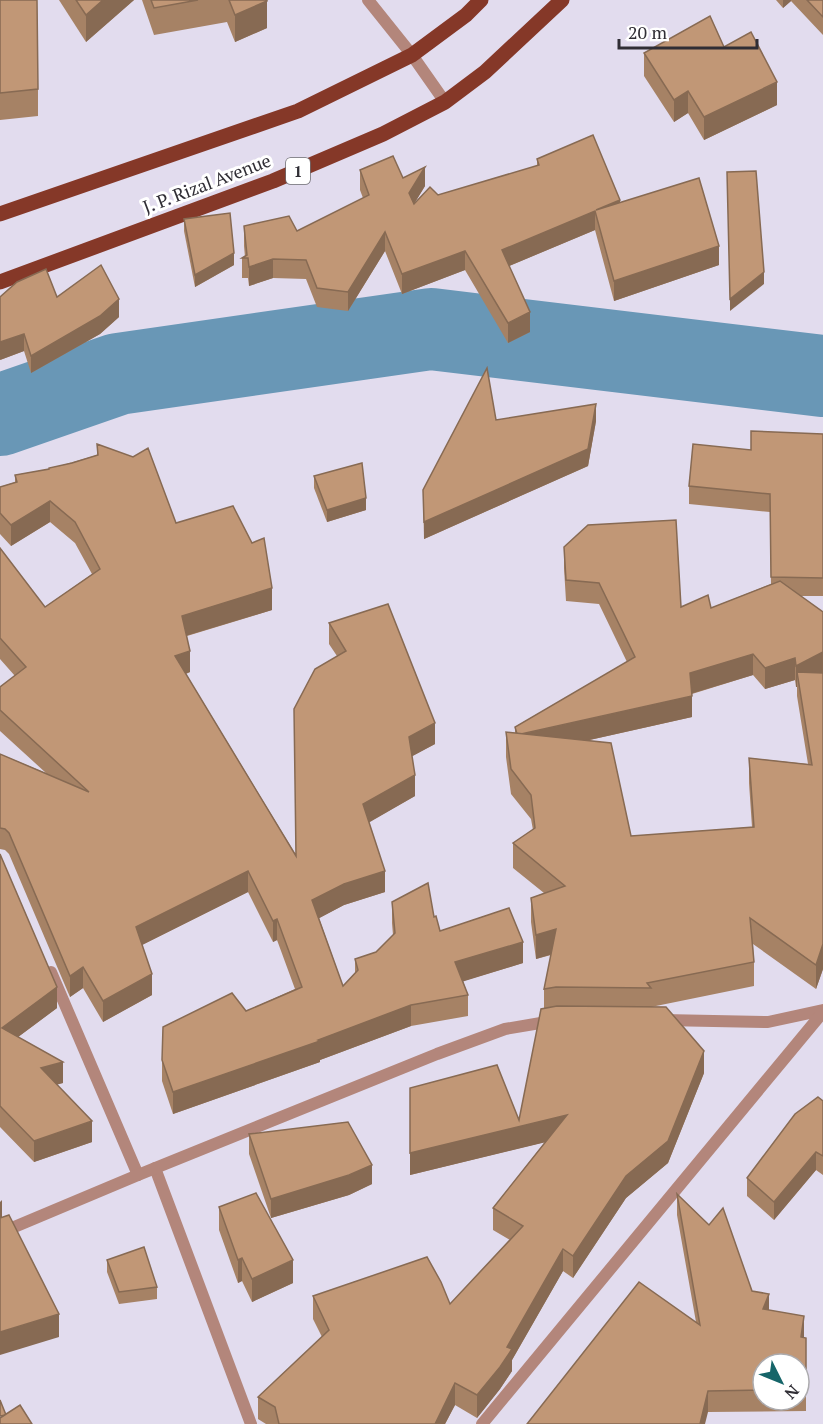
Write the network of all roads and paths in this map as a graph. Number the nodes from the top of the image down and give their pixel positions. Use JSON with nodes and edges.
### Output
{"nodes":[{"id":1,"x":368,"y":0,"type":"edge"},
{"id":2,"x":481,"y":0,"type":"edge"},
{"id":3,"x":562,"y":0,"type":"edge"},
{"id":4,"x":412,"y":55,"type":"junction"},
{"id":5,"x":445,"y":102,"type":"junction"},
{"id":6,"x":0,"y":214,"type":"edge"},
{"id":7,"x":0,"y":282,"type":"edge"},
{"id":8,"x":43,"y":955,"type":"edge"},
{"id":9,"x":823,"y":1011,"type":"edge"},
{"id":10,"x":568,"y":1020,"type":"edge"},
{"id":11,"x":650,"y":1020,"type":"edge"},
{"id":12,"x":155,"y":1168,"type":"junction"},
{"id":13,"x":138,"y":1175,"type":"junction"},
{"id":14,"x":0,"y":1233,"type":"edge"},
{"id":15,"x":251,"y":1424,"type":"edge"},
{"id":16,"x":482,"y":1424,"type":"edge"}],
"edges":[{"from":1,"to":4,"type":"street"},
{"from":2,"to":4,"type":"main road","name":"J. P. Rizal Avenue"},
{"from":3,"to":5,"type":"main road","name":"J. P. Rizal Avenue","number":"1"},
{"from":4,"to":5,"type":"street"},
{"from":4,"to":6,"type":"main road","name":"J. P. Rizal Avenue"},
{"from":5,"to":7,"type":"main road","name":"J. P. Rizal Avenue","number":"1"},
{"from":8,"to":13,"type":"street"},
{"from":9,"to":11,"type":"street"},
{"from":9,"to":16,"type":"street"},
{"from":10,"to":12,"type":"street"},
{"from":12,"to":13,"type":"street"},
{"from":12,"to":15,"type":"street"},
{"from":13,"to":14,"type":"street"}]}
